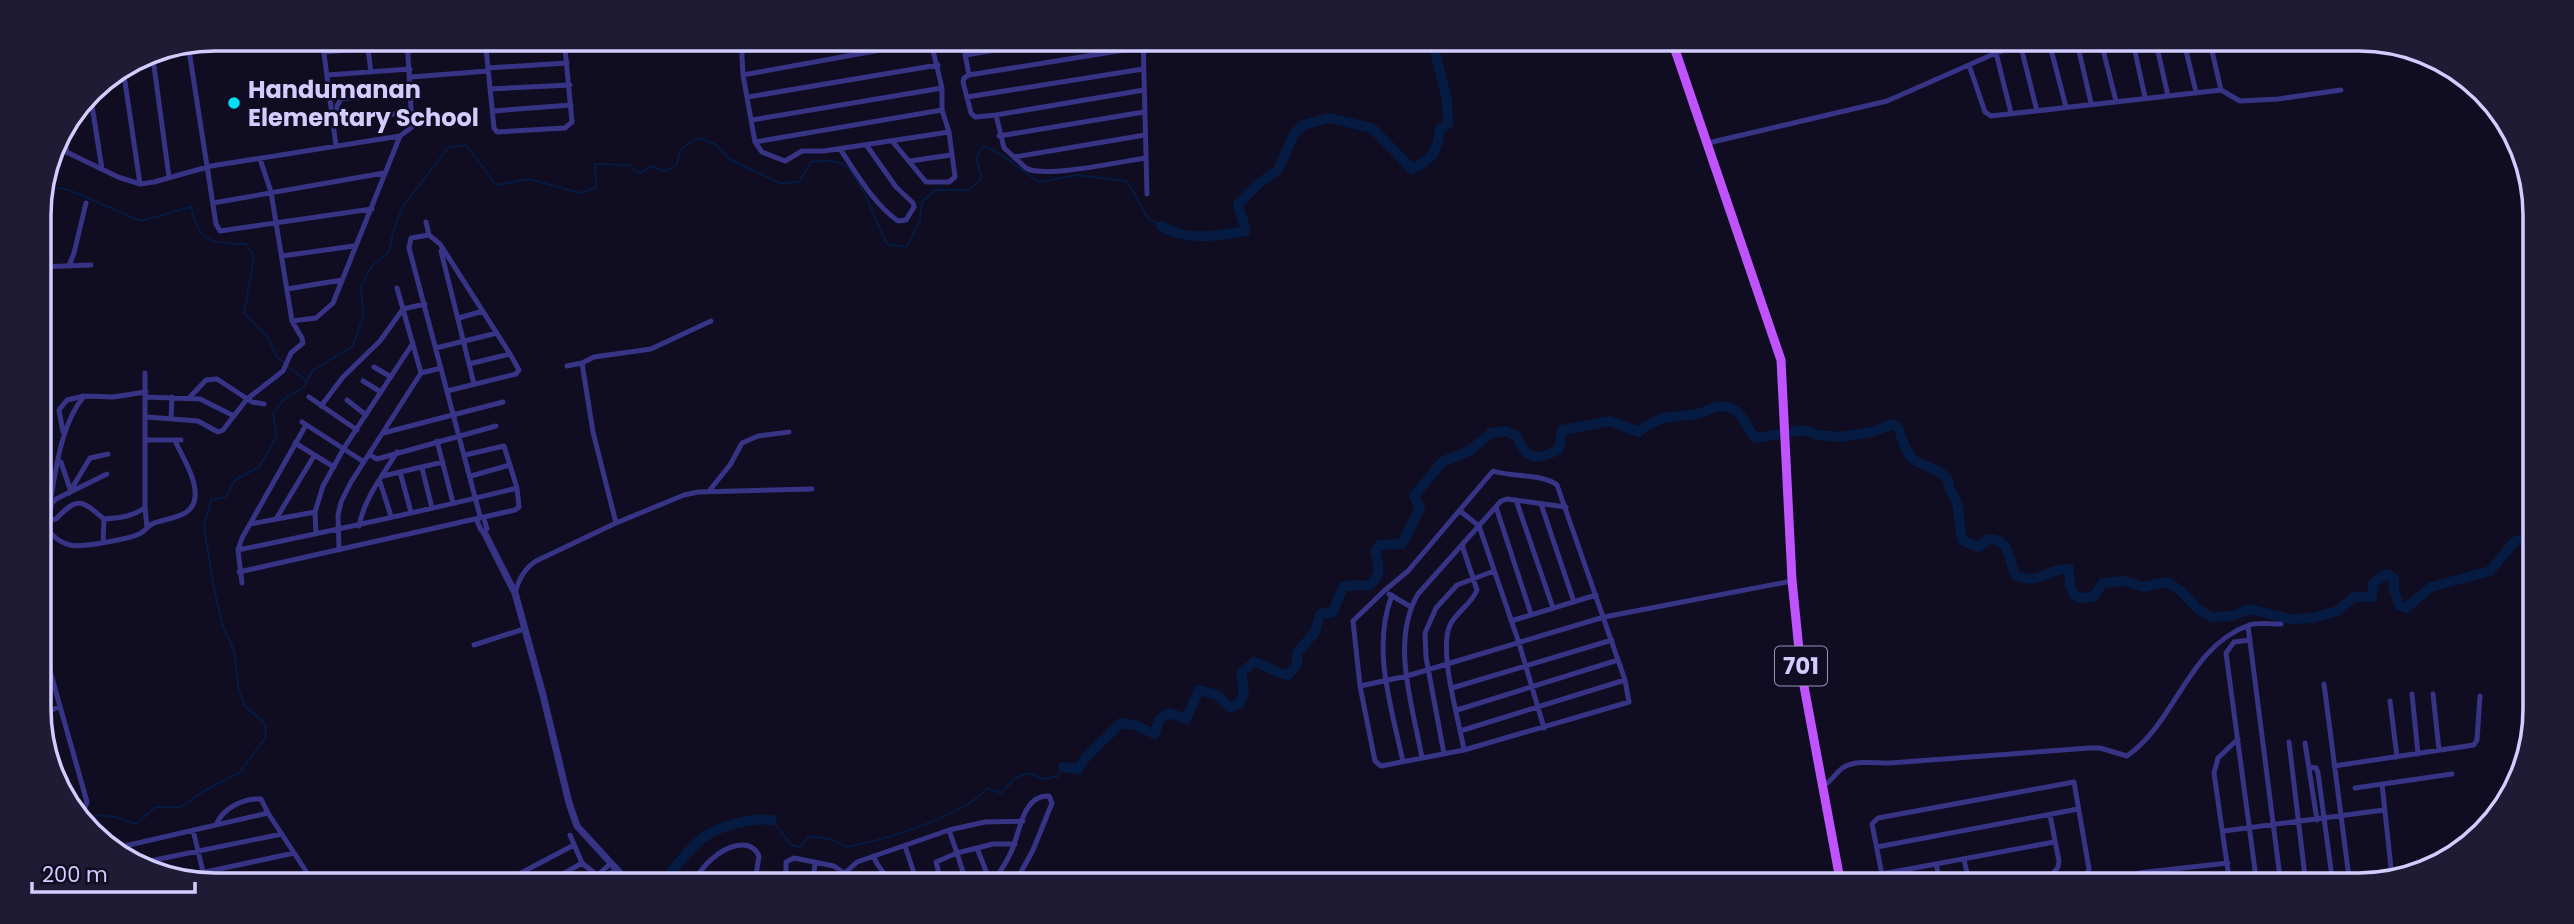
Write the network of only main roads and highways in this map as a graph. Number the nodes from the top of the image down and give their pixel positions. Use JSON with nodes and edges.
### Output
{"nodes":[{"id":1,"x":1676,"y":51,"type":"edge"},
{"id":2,"x":1839,"y":873,"type":"edge"}],
"edges":[{"from":1,"to":2,"type":"main road","number":"701"}]}
